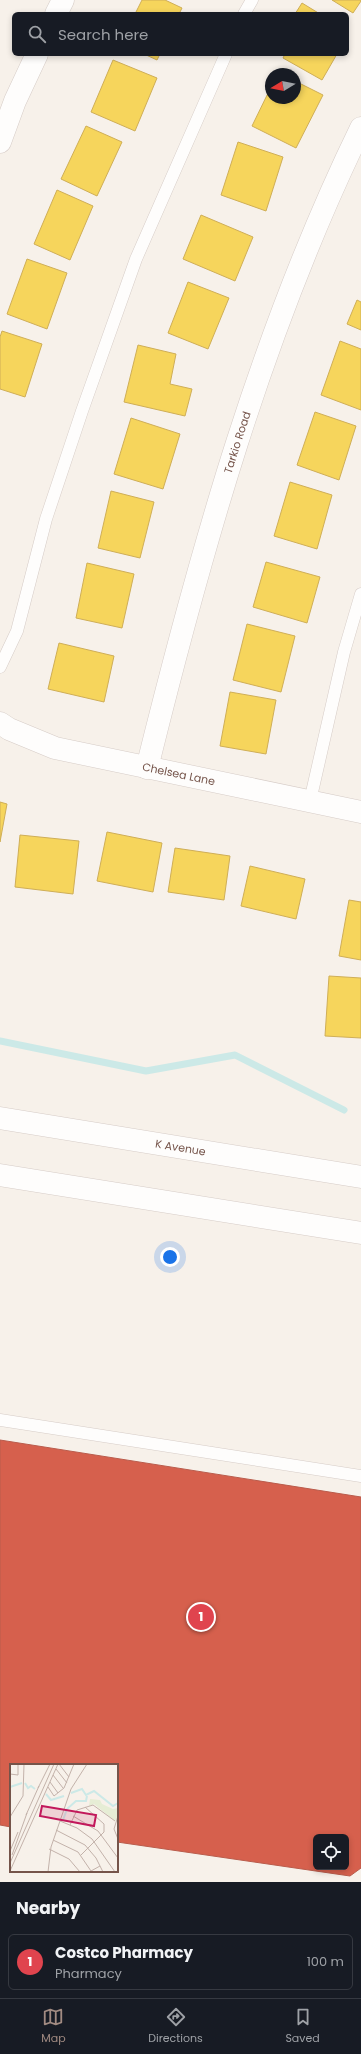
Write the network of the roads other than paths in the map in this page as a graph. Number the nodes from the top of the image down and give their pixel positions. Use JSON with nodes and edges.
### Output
{"nodes":[{"id":1,"x":63,"y":0,"type":"edge"},
{"id":2,"x":252,"y":0,"type":"edge"},
{"id":3,"x":57,"y":12,"type":"edge"},
{"id":4,"x":245,"y":12,"type":"edge"},
{"id":5,"x":36,"y":56,"type":"edge"},
{"id":6,"x":225,"y":56,"type":"edge"},
{"id":7,"x":361,"y":128,"type":"edge"},
{"id":8,"x":0,"y":142,"type":"edge"},
{"id":9,"x":361,"y":594,"type":"edge"},
{"id":10,"x":0,"y":667,"type":"edge"},
{"id":11,"x":0,"y":723,"type":"edge"},
{"id":12,"x":147,"y":768,"type":"junction"},
{"id":13,"x":310,"y":801,"type":"junction"},
{"id":14,"x":361,"y":812,"type":"edge"},
{"id":15,"x":0,"y":1118,"type":"edge"},
{"id":16,"x":0,"y":1175,"type":"edge"},
{"id":17,"x":361,"y":1177,"type":"edge"},
{"id":18,"x":361,"y":1233,"type":"edge"},
{"id":19,"x":0,"y":1420,"type":"edge"},
{"id":20,"x":361,"y":1476,"type":"edge"}],
"edges":[{"from":1,"to":3,"type":"street"},
{"from":2,"to":4,"type":"lane"},
{"from":5,"to":8,"type":"street"},
{"from":6,"to":10,"type":"lane"},
{"from":7,"to":12,"type":"street","name":"Tarkio Road"},
{"from":9,"to":13,"type":"lane"},
{"from":11,"to":12,"type":"street","name":"Chelsea Lane"},
{"from":12,"to":13,"type":"street","name":"Chelsea Lane"},
{"from":13,"to":14,"type":"street","name":"Chelsea Lane"},
{"from":15,"to":17,"type":"street","name":"K Avenue"},
{"from":16,"to":18,"type":"street"},
{"from":19,"to":20,"type":"lane"}]}
